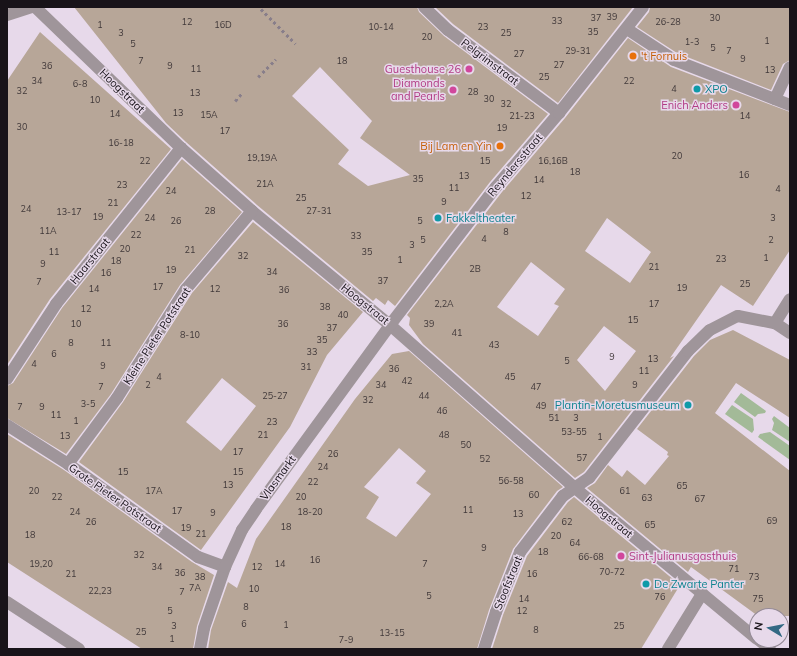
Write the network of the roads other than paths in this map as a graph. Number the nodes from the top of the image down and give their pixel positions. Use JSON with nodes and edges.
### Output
{"nodes":[{"id":1,"x":33,"y":7,"type":"edge"},
{"id":2,"x":424,"y":7,"type":"edge"},
{"id":3,"x":642,"y":7,"type":"edge"},
{"id":4,"x":7,"y":15,"type":"edge"},
{"id":5,"x":627,"y":29,"type":"junction"},
{"id":6,"x":790,"y":67,"type":"edge"},
{"id":7,"x":774,"y":99,"type":"junction"},
{"id":8,"x":790,"y":105,"type":"edge"},
{"id":9,"x":559,"y":113,"type":"junction"},
{"id":10,"x":180,"y":148,"type":"junction"},
{"id":11,"x":252,"y":211,"type":"junction"},
{"id":12,"x":790,"y":299,"type":"edge"},
{"id":13,"x":775,"y":323,"type":"junction"},
{"id":14,"x":390,"y":325,"type":"junction"},
{"id":15,"x":790,"y":333,"type":"edge"},
{"id":16,"x":7,"y":379,"type":"edge"},
{"id":17,"x":7,"y":425,"type":"edge"},
{"id":18,"x":68,"y":464,"type":"junction"},
{"id":19,"x":575,"y":488,"type":"junction"},
{"id":20,"x":225,"y":567,"type":"junction"},
{"id":21,"x":702,"y":594,"type":"junction"},
{"id":22,"x":7,"y":602,"type":"edge"},
{"id":23,"x":749,"y":632,"type":"edge"},
{"id":24,"x":79,"y":649,"type":"edge"},
{"id":25,"x":200,"y":649,"type":"edge"},
{"id":26,"x":484,"y":649,"type":"edge"},
{"id":27,"x":668,"y":649,"type":"edge"}],
"edges":[{"from":1,"to":4,"type":"street"},
{"from":1,"to":10,"type":"street","name":"Hoogstraat"},
{"from":2,"to":9,"type":"street","name":"Pelgrimstraat"},
{"from":3,"to":5,"type":"street","name":"Reyndersstraat"},
{"from":5,"to":7,"type":"street"},
{"from":5,"to":9,"type":"street","name":"Reyndersstraat"},
{"from":6,"to":7,"type":"street"},
{"from":7,"to":8,"type":"street"},
{"from":9,"to":14,"type":"street","name":"Reyndersstraat"},
{"from":10,"to":11,"type":"street","name":"Hoogstraat"},
{"from":10,"to":16,"type":"street","name":"Haarstraat"},
{"from":11,"to":14,"type":"street","name":"Hoogstraat"},
{"from":11,"to":18,"type":"street","name":"Kleine Pieter Potstraat"},
{"from":12,"to":13,"type":"street"},
{"from":13,"to":15,"type":"street"},
{"from":13,"to":19,"type":"street","name":"Stoofstraat"},
{"from":14,"to":19,"type":"street","name":"Hoogstraat"},
{"from":14,"to":20,"type":"street","name":"Vlasmarkt"},
{"from":17,"to":18,"type":"street","name":"Grote Pieter Potstraat"},
{"from":18,"to":20,"type":"street","name":"Grote Pieter Potstraat"},
{"from":19,"to":21,"type":"street","name":"Hoogstraat"},
{"from":19,"to":26,"type":"street","name":"Stoofstraat"},
{"from":20,"to":25,"type":"street","name":"Vlasmarkt"},
{"from":21,"to":23,"type":"street","name":"Hoogstraat"},
{"from":21,"to":27,"type":"street"},
{"from":22,"to":24,"type":"street"}]}
